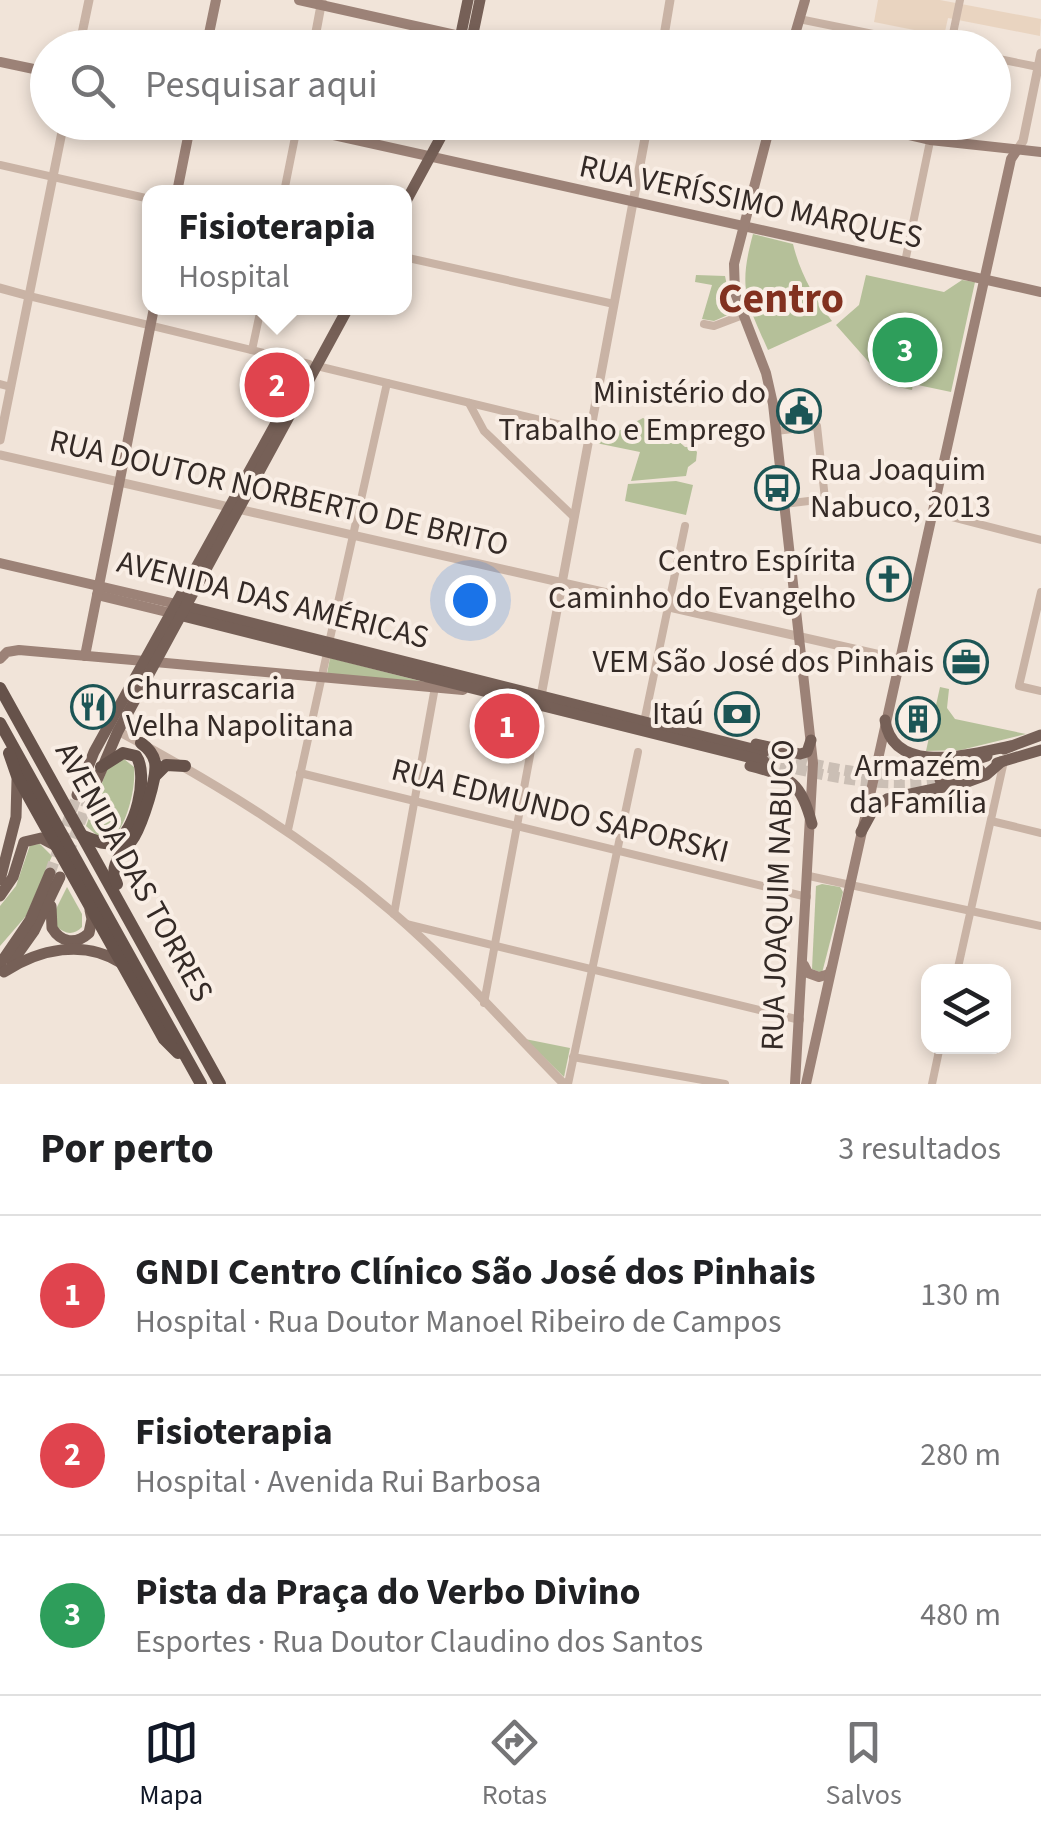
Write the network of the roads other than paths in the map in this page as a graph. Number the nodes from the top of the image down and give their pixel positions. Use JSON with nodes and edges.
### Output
{"nodes":[{"id":1,"x":89,"y":0,"type":"edge"},
{"id":2,"x":216,"y":0,"type":"edge"},
{"id":3,"x":298,"y":0,"type":"edge"},
{"id":4,"x":468,"y":0,"type":"edge"},
{"id":5,"x":480,"y":0,"type":"edge"},
{"id":6,"x":670,"y":0,"type":"edge"},
{"id":7,"x":805,"y":0,"type":"edge"},
{"id":8,"x":960,"y":0,"type":"edge"},
{"id":9,"x":322,"y":2,"type":"edge"},
{"id":10,"x":798,"y":19,"type":"junction"},
{"id":11,"x":83,"y":30,"type":"edge"},
{"id":12,"x":210,"y":30,"type":"edge"},
{"id":13,"x":317,"y":30,"type":"edge"},
{"id":14,"x":422,"y":30,"type":"edge"},
{"id":15,"x":466,"y":30,"type":"edge"},
{"id":16,"x":469,"y":30,"type":"edge"},
{"id":17,"x":665,"y":30,"type":"edge"},
{"id":18,"x":795,"y":30,"type":"edge"},
{"id":19,"x":854,"y":30,"type":"edge"},
{"id":20,"x":951,"y":30,"type":"edge"},
{"id":21,"x":1041,"y":53,"type":"edge"},
{"id":22,"x":1011,"y":61,"type":"edge"},
{"id":23,"x":0,"y":62,"type":"edge"},
{"id":24,"x":1038,"y":67,"type":"junction"},
{"id":25,"x":30,"y":68,"type":"edge"},
{"id":26,"x":60,"y":140,"type":"edge"},
{"id":27,"x":187,"y":140,"type":"edge"},
{"id":28,"x":294,"y":140,"type":"edge"},
{"id":29,"x":360,"y":140,"type":"edge"},
{"id":30,"x":433,"y":140,"type":"edge"},
{"id":31,"x":437,"y":140,"type":"edge"},
{"id":32,"x":645,"y":140,"type":"edge"},
{"id":33,"x":766,"y":140,"type":"edge"},
{"id":34,"x":930,"y":140,"type":"joint"},
{"id":35,"x":1017,"y":150,"type":"junction"},
{"id":36,"x":1041,"y":152,"type":"edge"},
{"id":37,"x":427,"y":156,"type":"junction"},
{"id":38,"x":0,"y":164,"type":"edge"},
{"id":39,"x":53,"y":177,"type":"junction"},
{"id":40,"x":178,"y":185,"type":"edge"},
{"id":41,"x":285,"y":185,"type":"edge"},
{"id":42,"x":408,"y":185,"type":"edge"},
{"id":43,"x":412,"y":187,"type":"edge"},
{"id":44,"x":142,"y":196,"type":"edge"},
{"id":45,"x":633,"y":202,"type":"junction"},
{"id":46,"x":744,"y":226,"type":"junction"},
{"id":47,"x":412,"y":259,"type":"edge"},
{"id":48,"x":905,"y":262,"type":"junction"},
{"id":49,"x":984,"y":279,"type":"junction"},
{"id":50,"x":0,"y":288,"type":"edge"},
{"id":51,"x":1041,"y":292,"type":"edge"},
{"id":52,"x":29,"y":296,"type":"junction"},
{"id":53,"x":614,"y":304,"type":"junction"},
{"id":54,"x":153,"y":315,"type":"edge"},
{"id":55,"x":260,"y":315,"type":"edge"},
{"id":56,"x":337,"y":315,"type":"edge"},
{"id":57,"x":344,"y":315,"type":"edge"},
{"id":58,"x":742,"y":315,"type":"junction"},
{"id":59,"x":704,"y":324,"type":"dead end"},
{"id":60,"x":151,"y":325,"type":"junction"},
{"id":61,"x":252,"y":350,"type":"junction"},
{"id":62,"x":313,"y":365,"type":"junction"},
{"id":63,"x":387,"y":383,"type":"junction"},
{"id":64,"x":5,"y":386,"type":"edge"},
{"id":65,"x":469,"y":403,"type":"junction"},
{"id":66,"x":776,"y":431,"type":"junction"},
{"id":67,"x":590,"y":432,"type":"junction"},
{"id":68,"x":0,"y":440,"type":"edge"},
{"id":69,"x":0,"y":455,"type":"edge"},
{"id":70,"x":120,"y":482,"type":"junction"},
{"id":71,"x":784,"y":504,"type":"junction"},
{"id":72,"x":234,"y":508,"type":"junction"},
{"id":73,"x":932,"y":512,"type":"junction"},
{"id":74,"x":574,"y":517,"type":"junction"},
{"id":75,"x":685,"y":526,"type":"dead end"},
{"id":76,"x":353,"y":536,"type":"junction"},
{"id":77,"x":1041,"y":540,"type":"edge"},
{"id":78,"x":0,"y":563,"type":"edge"},
{"id":79,"x":562,"y":583,"type":"junction"},
{"id":80,"x":98,"y":589,"type":"junction"},
{"id":81,"x":1041,"y":592,"type":"edge"},
{"id":82,"x":668,"y":607,"type":"junction"},
{"id":83,"x":178,"y":610,"type":"junction"},
{"id":84,"x":800,"y":636,"type":"junction"},
{"id":85,"x":328,"y":648,"type":"junction"},
{"id":86,"x":85,"y":656,"type":"junction"},
{"id":87,"x":0,"y":659,"type":"edge"},
{"id":88,"x":898,"y":659,"type":"junction"},
{"id":89,"x":150,"y":662,"type":"junction"},
{"id":90,"x":322,"y":677,"type":"junction"},
{"id":91,"x":0,"y":687,"type":"edge"},
{"id":92,"x":435,"y":687,"type":"junction"},
{"id":93,"x":481,"y":691,"type":"junction"},
{"id":94,"x":1041,"y":691,"type":"edge"},
{"id":95,"x":540,"y":701,"type":"junction"},
{"id":96,"x":885,"y":720,"type":"junction"},
{"id":97,"x":644,"y":722,"type":"junction"},
{"id":98,"x":0,"y":725,"type":"edge"},
{"id":99,"x":118,"y":730,"type":"junction"},
{"id":100,"x":662,"y":732,"type":"junction"},
{"id":101,"x":1041,"y":736,"type":"edge"},
{"id":102,"x":811,"y":740,"type":"junction"},
{"id":103,"x":141,"y":743,"type":"junction"},
{"id":104,"x":1012,"y":746,"type":"junction"},
{"id":105,"x":1041,"y":750,"type":"edge"},
{"id":106,"x":638,"y":752,"type":"dead end"},
{"id":107,"x":764,"y":756,"type":"tunnel mouth"},
{"id":108,"x":1002,"y":761,"type":"junction"},
{"id":109,"x":185,"y":766,"type":"junction"},
{"id":110,"x":100,"y":767,"type":"junction"},
{"id":111,"x":300,"y":774,"type":"junction"},
{"id":112,"x":986,"y":775,"type":"junction"},
{"id":113,"x":17,"y":776,"type":"junction"},
{"id":114,"x":154,"y":778,"type":"junction"},
{"id":115,"x":998,"y":789,"type":"junction"},
{"id":116,"x":415,"y":801,"type":"junction"},
{"id":117,"x":991,"y":822,"type":"junction"},
{"id":118,"x":812,"y":824,"type":"junction"},
{"id":119,"x":517,"y":826,"type":"junction"},
{"id":120,"x":288,"y":830,"type":"junction"},
{"id":121,"x":860,"y":832,"type":"junction"},
{"id":122,"x":1041,"y":833,"type":"edge"},
{"id":123,"x":83,"y":836,"type":"junction"},
{"id":124,"x":56,"y":846,"type":"junction"},
{"id":125,"x":617,"y":851,"type":"junction"},
{"id":126,"x":808,"y":876,"type":"junction"},
{"id":127,"x":0,"y":880,"type":"edge"},
{"id":128,"x":850,"y":884,"type":"junction"},
{"id":129,"x":0,"y":896,"type":"edge"},
{"id":130,"x":52,"y":896,"type":"junction"},
{"id":131,"x":808,"y":897,"type":"junction"},
{"id":132,"x":89,"y":906,"type":"junction"},
{"id":133,"x":971,"y":911,"type":"junction"},
{"id":134,"x":125,"y":913,"type":"junction"},
{"id":135,"x":394,"y":914,"type":"junction"},
{"id":136,"x":30,"y":920,"type":"junction"},
{"id":137,"x":405,"y":924,"type":"junction"},
{"id":138,"x":1041,"y":926,"type":"edge"},
{"id":139,"x":495,"y":946,"type":"junction"},
{"id":140,"x":0,"y":948,"type":"edge"},
{"id":141,"x":121,"y":962,"type":"junction"},
{"id":142,"x":804,"y":964,"type":"junction"},
{"id":143,"x":959,"y":964,"type":"edge"},
{"id":144,"x":831,"y":969,"type":"junction"},
{"id":145,"x":592,"y":970,"type":"junction"},
{"id":146,"x":2,"y":971,"type":"edge"},
{"id":147,"x":802,"y":994,"type":"junction"},
{"id":148,"x":826,"y":995,"type":"junction"},
{"id":149,"x":484,"y":1002,"type":"junction"},
{"id":150,"x":800,"y":1020,"type":"junction"},
{"id":151,"x":938,"y":1054,"type":"edge"},
{"id":152,"x":573,"y":1057,"type":"junction"},
{"id":153,"x":190,"y":1065,"type":"junction"},
{"id":154,"x":201,"y":1084,"type":"edge"},
{"id":155,"x":220,"y":1084,"type":"edge"},
{"id":156,"x":566,"y":1084,"type":"edge"},
{"id":157,"x":725,"y":1084,"type":"edge"},
{"id":158,"x":795,"y":1084,"type":"edge"},
{"id":159,"x":806,"y":1084,"type":"edge"},
{"id":160,"x":932,"y":1084,"type":"edge"}],
"edges":[{"from":1,"to":11,"type":"street"},
{"from":2,"to":12,"type":"main road"},
{"from":3,"to":9,"type":"main road"},
{"from":4,"to":15,"type":"main road"},
{"from":5,"to":16,"type":"main road"},
{"from":6,"to":17,"type":"street"},
{"from":7,"to":10,"type":"main road"},
{"from":8,"to":20,"type":"street"},
{"from":9,"to":13,"type":"street"},
{"from":9,"to":14,"type":"main road"},
{"from":10,"to":18,"type":"main road"},
{"from":10,"to":19,"type":"street"},
{"from":21,"to":24,"type":"street"},
{"from":22,"to":24,"type":"street"},
{"from":23,"to":25,"type":"main road"},
{"from":24,"to":35,"type":"street"},
{"from":26,"to":39,"type":"street"},
{"from":27,"to":40,"type":"main road"},
{"from":28,"to":41,"type":"street"},
{"from":29,"to":37,"type":"main road","name":"RUA VERÍSSIMO MARQUES"},
{"from":30,"to":37,"type":"main road"},
{"from":31,"to":37,"type":"main road"},
{"from":32,"to":45,"type":"street"},
{"from":33,"to":46,"type":"main road","name":"RUA JOAQUIM NABUCO"},
{"from":34,"to":35,"type":"main road"},
{"from":34,"to":48,"type":"street"},
{"from":35,"to":36,"type":"main road"},
{"from":35,"to":49,"type":"main road"},
{"from":37,"to":42,"type":"main road"},
{"from":37,"to":43,"type":"main road"},
{"from":37,"to":45,"type":"main road","name":"RUA VERÍSSIMO MARQUES"},
{"from":38,"to":39,"type":"street"},
{"from":39,"to":44,"type":"street"},
{"from":39,"to":52,"type":"street"},
{"from":45,"to":46,"type":"main road","name":"RUA VERÍSSIMO MARQUES"},
{"from":45,"to":53,"type":"street"},
{"from":46,"to":48,"type":"main road","name":"RUA VERÍSSIMO MARQUES"},
{"from":46,"to":58,"type":"main road","name":"RUA JOAQUIM NABUCO"},
{"from":47,"to":53,"type":"street"},
{"from":48,"to":49,"type":"main road","name":"RUA VERÍSSIMO MARQUES"},
{"from":49,"to":51,"type":"main road","name":"RUA VERÍSSIMO MARQUES"},
{"from":49,"to":73,"type":"main road"},
{"from":50,"to":52,"type":"street"},
{"from":52,"to":60,"type":"street"},
{"from":52,"to":64,"type":"street"},
{"from":53,"to":67,"type":"street"},
{"from":54,"to":60,"type":"main road"},
{"from":55,"to":61,"type":"street"},
{"from":56,"to":62,"type":"main road"},
{"from":57,"to":62,"type":"main road"},
{"from":58,"to":59,"type":"street"},
{"from":58,"to":66,"type":"main road","name":"RUA JOAQUIM NABUCO"},
{"from":60,"to":61,"type":"street"},
{"from":60,"to":70,"type":"main road"},
{"from":61,"to":62,"type":"street"},
{"from":62,"to":63,"type":"street"},
{"from":62,"to":72,"type":"main road"},
{"from":63,"to":65,"type":"street"},
{"from":63,"to":76,"type":"street"},
{"from":64,"to":68,"type":"street"},
{"from":65,"to":67,"type":"street"},
{"from":65,"to":74,"type":"street"},
{"from":66,"to":71,"type":"main road","name":"RUA JOAQUIM NABUCO"},
{"from":66,"to":71,"type":"street"},
{"from":67,"to":74,"type":"street"},
{"from":69,"to":70,"type":"street","name":"RUA DOUTOR NORBERTO DE BRITO"},
{"from":70,"to":72,"type":"street","name":"RUA DOUTOR NORBERTO DE BRITO"},
{"from":70,"to":80,"type":"main road"},
{"from":71,"to":84,"type":"main road","name":"RUA JOAQUIM NABUCO"},
{"from":72,"to":76,"type":"street","name":"RUA DOUTOR NORBERTO DE BRITO"},
{"from":72,"to":83,"type":"main road"},
{"from":73,"to":77,"type":"street"},
{"from":73,"to":88,"type":"main road"},
{"from":74,"to":79,"type":"street"},
{"from":75,"to":82,"type":"street"},
{"from":76,"to":79,"type":"street","name":"RUA DOUTOR NORBERTO DE BRITO"},
{"from":76,"to":85,"type":"street"},
{"from":78,"to":80,"type":"main road","name":"AVENIDA DAS AMÉRICAS"},
{"from":79,"to":82,"type":"street","name":"RUA DOUTOR NORBERTO DE BRITO"},
{"from":79,"to":95,"type":"street"},
{"from":80,"to":83,"type":"main road","name":"AVENIDA DAS AMÉRICAS"},
{"from":80,"to":86,"type":"main road"},
{"from":81,"to":94,"type":"street"},
{"from":82,"to":84,"type":"street","name":"RUA DOUTOR NORBERTO DE BRITO"},
{"from":82,"to":97,"type":"street"},
{"from":83,"to":85,"type":"main road","name":"AVENIDA DAS AMÉRICAS"},
{"from":83,"to":89,"type":"main road"},
{"from":84,"to":88,"type":"street","name":"RUA DOUTOR NORBERTO DE BRITO"},
{"from":84,"to":102,"type":"main road","name":"RUA JOAQUIM NABUCO"},
{"from":85,"to":90,"type":"street"},
{"from":85,"to":93,"type":"main road","name":"AVENIDA DAS AMÉRICAS"},
{"from":85,"to":95,"type":"main road","name":"AVENIDA DAS AMÉRICAS"},
{"from":86,"to":87,"type":"main road"},
{"from":86,"to":89,"type":"main road"},
{"from":88,"to":96,"type":"main road"},
{"from":89,"to":90,"type":"main road"},
{"from":89,"to":99,"type":"main road"},
{"from":89,"to":110,"type":"main road"},
{"from":90,"to":92,"type":"main road"},
{"from":90,"to":111,"type":"street"},
{"from":91,"to":123,"type":"highway","name":"AVENIDA DAS TORRES"},
{"from":92,"to":93,"type":"main road"},
{"from":92,"to":116,"type":"street"},
{"from":93,"to":95,"type":"main road","name":"AVENIDA DAS AMÉRICAS"},
{"from":95,"to":97,"type":"main road","name":"AVENIDA DAS AMÉRICAS"},
{"from":95,"to":100,"type":"main road","name":"AVENIDA DAS AMÉRICAS"},
{"from":95,"to":119,"type":"street"},
{"from":96,"to":104,"type":"main road"},
{"from":96,"to":121,"type":"main road"},
{"from":97,"to":100,"type":"main road","name":"AVENIDA DAS AMÉRICAS"},
{"from":98,"to":113,"type":"highway"},
{"from":98,"to":153,"type":"highway","name":"AVENIDA DAS TORRES"},
{"from":99,"to":103,"type":"street"},
{"from":99,"to":110,"type":"main road"},
{"from":100,"to":102,"type":"main road"},
{"from":100,"to":107,"type":"main road","name":"AVENIDA DAS AMÉRICAS"},
{"from":100,"to":118,"type":"main road"},
{"from":101,"to":104,"type":"main road"},
{"from":102,"to":118,"type":"main road","name":"RUA JOAQUIM NABUCO"},
{"from":103,"to":109,"type":"street"},
{"from":103,"to":114,"type":"highway"},
{"from":104,"to":108,"type":"main road"},
{"from":105,"to":108,"type":"main road"},
{"from":106,"to":125,"type":"street"},
{"from":108,"to":112,"type":"main road"},
{"from":108,"to":115,"type":"street"},
{"from":109,"to":114,"type":"highway"},
{"from":109,"to":120,"type":"street"},
{"from":110,"to":123,"type":"highway"},
{"from":111,"to":116,"type":"street","name":"RUA EDMUNDO SAPORSKI"},
{"from":111,"to":120,"type":"street"},
{"from":112,"to":115,"type":"street"},
{"from":112,"to":121,"type":"main road"},
{"from":113,"to":124,"type":"highway"},
{"from":113,"to":127,"type":"main road"},
{"from":114,"to":134,"type":"highway"},
{"from":115,"to":117,"type":"street"},
{"from":116,"to":119,"type":"street","name":"RUA EDMUNDO SAPORSKI"},
{"from":116,"to":135,"type":"street"},
{"from":117,"to":122,"type":"street"},
{"from":117,"to":133,"type":"street"},
{"from":118,"to":126,"type":"main road","name":"RUA JOAQUIM NABUCO"},
{"from":119,"to":125,"type":"street","name":"RUA EDMUNDO SAPORSKI"},
{"from":119,"to":139,"type":"street"},
{"from":120,"to":135,"type":"street"},
{"from":121,"to":128,"type":"main road"},
{"from":123,"to":134,"type":"highway","name":"AVENIDA DAS TORRES"},
{"from":124,"to":129,"type":"main road"},
{"from":124,"to":132,"type":"highway"},
{"from":125,"to":131,"type":"street","name":"RUA EDMUNDO SAPORSKI"},
{"from":125,"to":145,"type":"street"},
{"from":126,"to":128,"type":"street"},
{"from":126,"to":131,"type":"main road","name":"RUA JOAQUIM NABUCO"},
{"from":128,"to":133,"type":"street"},
{"from":128,"to":144,"type":"main road"},
{"from":130,"to":132,"type":"main road"},
{"from":130,"to":136,"type":"main road"},
{"from":130,"to":146,"type":"main road"},
{"from":131,"to":142,"type":"main road","name":"RUA JOAQUIM NABUCO"},
{"from":132,"to":141,"type":"highway"},
{"from":133,"to":138,"type":"street"},
{"from":133,"to":143,"type":"street"},
{"from":134,"to":155,"type":"highway","name":"AVENIDA DAS TORRES"},
{"from":135,"to":137,"type":"street"},
{"from":136,"to":140,"type":"main road"},
{"from":136,"to":146,"type":"main road"},
{"from":137,"to":139,"type":"street"},
{"from":137,"to":149,"type":"street"},
{"from":139,"to":145,"type":"street"},
{"from":139,"to":149,"type":"street"},
{"from":141,"to":146,"type":"main road"},
{"from":141,"to":153,"type":"highway"},
{"from":142,"to":144,"type":"main road"},
{"from":142,"to":147,"type":"main road","name":"RUA JOAQUIM NABUCO"},
{"from":144,"to":148,"type":"main road"},
{"from":145,"to":150,"type":"street"},
{"from":145,"to":152,"type":"street"},
{"from":147,"to":148,"type":"main road"},
{"from":147,"to":150,"type":"main road","name":"RUA JOAQUIM NABUCO"},
{"from":148,"to":159,"type":"main road"},
{"from":149,"to":156,"type":"street"},
{"from":150,"to":158,"type":"main road","name":"RUA JOAQUIM NABUCO"},
{"from":151,"to":160,"type":"street"},
{"from":152,"to":156,"type":"street"},
{"from":152,"to":157,"type":"street"},
{"from":153,"to":154,"type":"highway","name":"AVENIDA DAS TORRES"}]}
